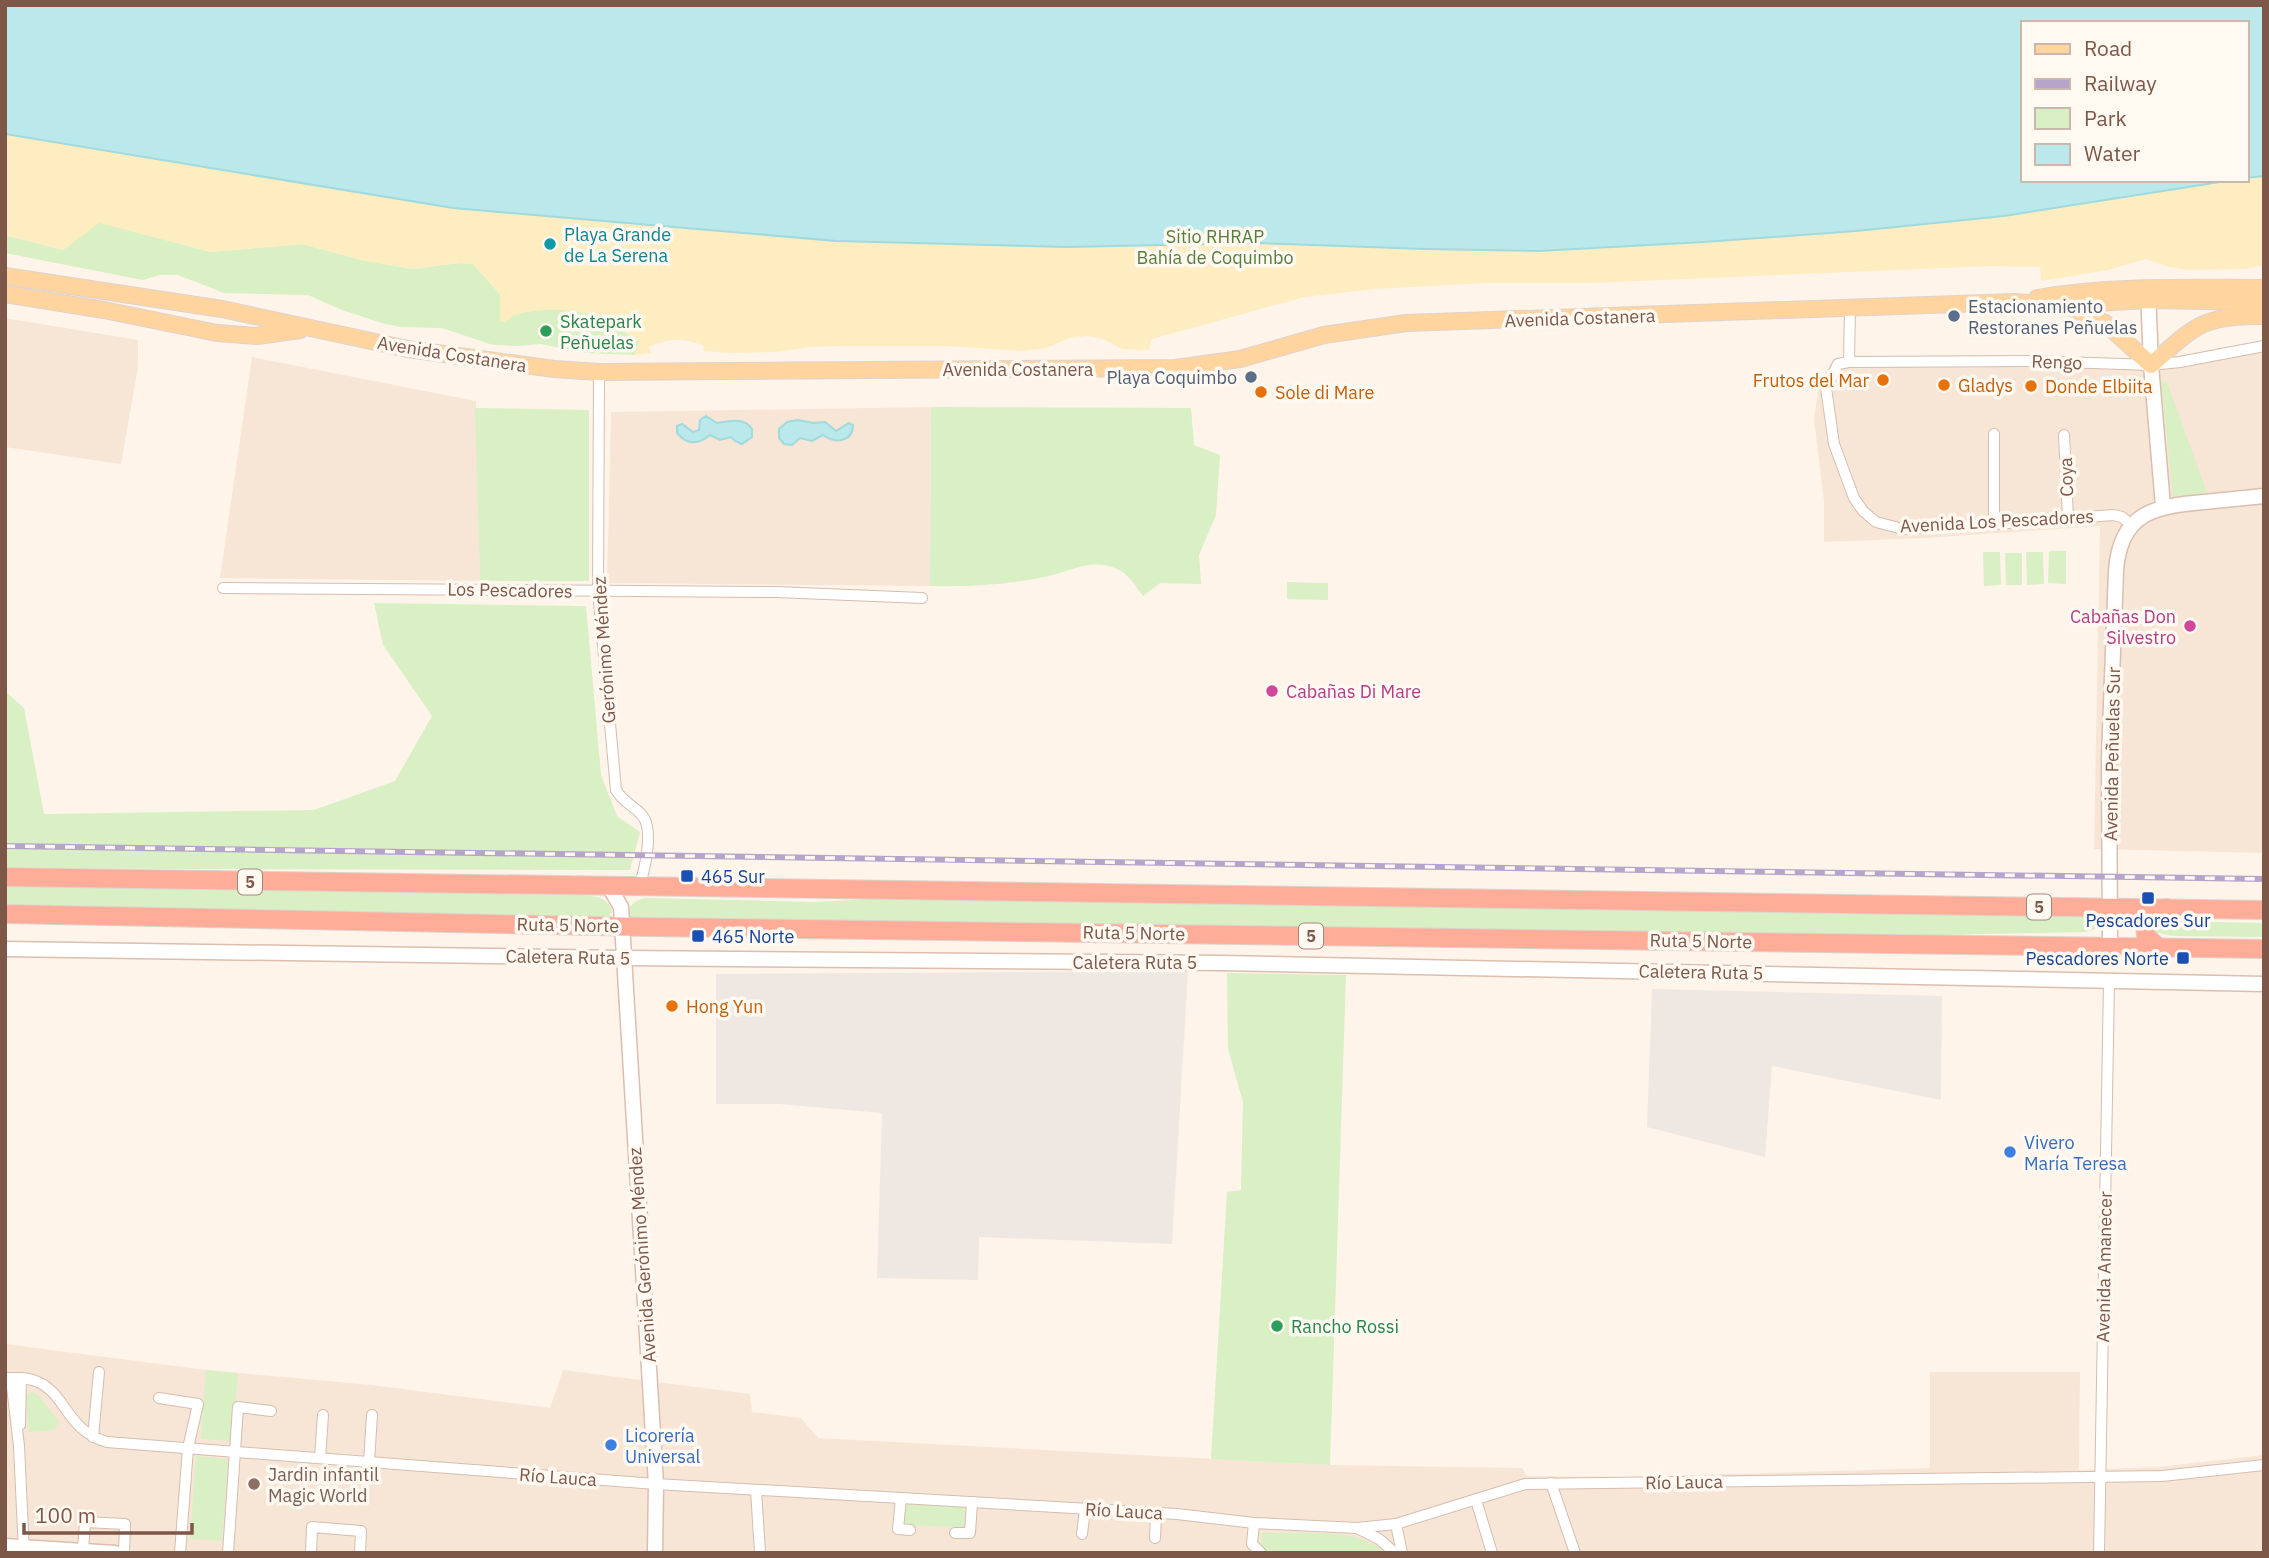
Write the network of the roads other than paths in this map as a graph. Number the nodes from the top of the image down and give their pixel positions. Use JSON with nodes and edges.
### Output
{"nodes":[{"id":1,"x":5,"y":276,"type":"edge"},
{"id":2,"x":2264,"y":288,"type":"edge"},
{"id":3,"x":5,"y":295,"type":"edge"},
{"id":4,"x":2148,"y":295,"type":"junction"},
{"id":5,"x":2014,"y":302,"type":"junction"},
{"id":6,"x":2264,"y":302,"type":"edge"},
{"id":7,"x":2060,"y":305,"type":"junction"},
{"id":8,"x":1850,"y":308,"type":"junction"},
{"id":9,"x":222,"y":309,"type":"junction"},
{"id":10,"x":2264,"y":316,"type":"edge"},
{"id":11,"x":309,"y":328,"type":"junction"},
{"id":12,"x":217,"y":333,"type":"junction"},
{"id":13,"x":2264,"y":346,"type":"edge"},
{"id":14,"x":1849,"y":362,"type":"junction"},
{"id":15,"x":2151,"y":365,"type":"junction"},
{"id":16,"x":599,"y":372,"type":"junction"},
{"id":17,"x":1994,"y":434,"type":"dead end"},
{"id":18,"x":2064,"y":435,"type":"dead end"},
{"id":19,"x":2264,"y":496,"type":"edge"},
{"id":20,"x":2163,"y":506,"type":"junction"},
{"id":21,"x":2068,"y":518,"type":"junction"},
{"id":22,"x":1994,"y":524,"type":"junction"},
{"id":23,"x":2132,"y":526,"type":"junction"},
{"id":24,"x":223,"y":588,"type":"dead end"},
{"id":25,"x":598,"y":591,"type":"junction"},
{"id":26,"x":922,"y":598,"type":"dead end"},
{"id":27,"x":5,"y":877,"type":"edge"},
{"id":28,"x":608,"y":885,"type":"junction"},
{"id":29,"x":639,"y":886,"type":"junction"},
{"id":30,"x":621,"y":907,"type":"junction"},
{"id":31,"x":2110,"y":907,"type":"junction"},
{"id":32,"x":2167,"y":908,"type":"junction"},
{"id":33,"x":2264,"y":910,"type":"edge"},
{"id":34,"x":5,"y":914,"type":"edge"},
{"id":35,"x":622,"y":926,"type":"junction"},
{"id":36,"x":2110,"y":947,"type":"junction"},
{"id":37,"x":2159,"y":948,"type":"junction"},
{"id":38,"x":5,"y":949,"type":"edge"},
{"id":39,"x":2264,"y":950,"type":"edge"},
{"id":40,"x":624,"y":958,"type":"junction"},
{"id":41,"x":2109,"y":982,"type":"junction"},
{"id":42,"x":2264,"y":984,"type":"edge"},
{"id":43,"x":99,"y":1372,"type":"dead end"},
{"id":44,"x":13,"y":1378,"type":"edge"},
{"id":45,"x":159,"y":1398,"type":"dead end"},
{"id":46,"x":271,"y":1411,"type":"dead end"},
{"id":47,"x":323,"y":1415,"type":"dead end"},
{"id":48,"x":372,"y":1415,"type":"dead end"},
{"id":49,"x":93,"y":1437,"type":"junction"},
{"id":50,"x":188,"y":1448,"type":"junction"},
{"id":51,"x":235,"y":1452,"type":"junction"},
{"id":52,"x":320,"y":1458,"type":"junction"},
{"id":53,"x":369,"y":1462,"type":"junction"},
{"id":54,"x":2264,"y":1465,"type":"edge"},
{"id":55,"x":2100,"y":1477,"type":"junction"},
{"id":56,"x":1551,"y":1483,"type":"junction"},
{"id":57,"x":656,"y":1484,"type":"junction"},
{"id":58,"x":756,"y":1490,"type":"junction"},
{"id":59,"x":901,"y":1498,"type":"junction"},
{"id":60,"x":1476,"y":1500,"type":"junction"},
{"id":61,"x":972,"y":1502,"type":"junction"},
{"id":62,"x":1085,"y":1509,"type":"junction"},
{"id":63,"x":1156,"y":1513,"type":"junction"},
{"id":64,"x":1254,"y":1523,"type":"junction"},
{"id":65,"x":1396,"y":1524,"type":"junction"},
{"id":66,"x":1357,"y":1528,"type":"junction"},
{"id":67,"x":910,"y":1530,"type":"dead end"},
{"id":68,"x":955,"y":1533,"type":"dead end"},
{"id":69,"x":1082,"y":1534,"type":"dead end"},
{"id":70,"x":1155,"y":1538,"type":"dead end"},
{"id":71,"x":5,"y":1546,"type":"edge"},
{"id":72,"x":24,"y":1549,"type":"edge"},
{"id":73,"x":83,"y":1550,"type":"junction"},
{"id":74,"x":115,"y":1553,"type":"edge"},
{"id":75,"x":124,"y":1553,"type":"edge"},
{"id":76,"x":180,"y":1553,"type":"edge"},
{"id":77,"x":228,"y":1553,"type":"edge"},
{"id":78,"x":311,"y":1553,"type":"edge"},
{"id":79,"x":360,"y":1553,"type":"edge"},
{"id":80,"x":655,"y":1553,"type":"edge"},
{"id":81,"x":760,"y":1553,"type":"edge"},
{"id":82,"x":1261,"y":1553,"type":"edge"},
{"id":83,"x":1395,"y":1553,"type":"edge"},
{"id":84,"x":1402,"y":1553,"type":"edge"},
{"id":85,"x":1492,"y":1553,"type":"edge"},
{"id":86,"x":1575,"y":1553,"type":"edge"},
{"id":87,"x":2099,"y":1553,"type":"edge"}],
"edges":[{"from":1,"to":9,"type":"main road","name":"Avenida Costanera"},
{"from":2,"to":4,"type":"main road","name":"Avenida Costanera"},
{"from":3,"to":12,"type":"main road","name":"Avenida Costanera"},
{"from":4,"to":5,"type":"main road","name":"Avenida Costanera"},
{"from":4,"to":6,"type":"main road","name":"Avenida Costanera"},
{"from":4,"to":7,"type":"main road","name":"Avenida Costanera"},
{"from":4,"to":15,"type":"street"},
{"from":5,"to":7,"type":"main road","name":"Avenida Costanera"},
{"from":5,"to":8,"type":"main road","name":"Avenida Costanera"},
{"from":7,"to":15,"type":"main road"},
{"from":8,"to":14,"type":"street"},
{"from":8,"to":16,"type":"main road","name":"Avenida Costanera"},
{"from":9,"to":11,"type":"main road","name":"Avenida Costanera"},
{"from":9,"to":12,"type":"main road"},
{"from":10,"to":15,"type":"main road"},
{"from":11,"to":12,"type":"main road","name":"Avenida Costanera"},
{"from":11,"to":16,"type":"main road","name":"Avenida Costanera"},
{"from":13,"to":15,"type":"street","name":"Rengo"},
{"from":14,"to":15,"type":"street","name":"Rengo"},
{"from":14,"to":22,"type":"street","name":"Avenida Los Pescadores"},
{"from":15,"to":20,"type":"street"},
{"from":16,"to":25,"type":"street","name":"Gerónimo Méndez"},
{"from":17,"to":22,"type":"street"},
{"from":18,"to":21,"type":"street","name":"Coya"},
{"from":19,"to":20,"type":"street"},
{"from":20,"to":23,"type":"street"},
{"from":21,"to":22,"type":"street","name":"Avenida Los Pescadores"},
{"from":21,"to":23,"type":"street","name":"Avenida Los Pescadores"},
{"from":23,"to":31,"type":"street","name":"Avenida Peñuelas Sur"},
{"from":24,"to":25,"type":"street","name":"Los Pescadores"},
{"from":25,"to":26,"type":"street","name":"Los Pescadores"},
{"from":25,"to":29,"type":"street","name":"Gerónimo Méndez"},
{"from":27,"to":28,"type":"highway","number":"5"},
{"from":28,"to":29,"type":"highway","number":"5"},
{"from":28,"to":30,"type":"street"},
{"from":29,"to":30,"type":"street","name":"Gerónimo Méndez"},
{"from":29,"to":31,"type":"highway","number":"5"},
{"from":30,"to":35,"type":"street"},
{"from":31,"to":32,"type":"highway","number":"5"},
{"from":31,"to":36,"type":"street","name":"Avenida Peñuelas Sur"},
{"from":32,"to":33,"type":"highway","number":"5"},
{"from":32,"to":37,"type":"highway"},
{"from":34,"to":35,"type":"highway","name":"Ruta 5 Norte","number":"5"},
{"from":35,"to":36,"type":"highway","name":"Ruta 5 Norte","number":"5"},
{"from":35,"to":40,"type":"street"},
{"from":36,"to":37,"type":"highway","name":"Ruta 5 Norte","number":"5"},
{"from":37,"to":39,"type":"highway","name":"Ruta 5 Norte","number":"5"},
{"from":38,"to":40,"type":"street","name":"Caletera Ruta 5"},
{"from":40,"to":41,"type":"street","name":"Caletera Ruta 5"},
{"from":40,"to":57,"type":"street","name":"Avenida Gerónimo Méndez"},
{"from":41,"to":42,"type":"street","name":"Caletera Ruta 5"},
{"from":41,"to":55,"type":"street","name":"Avenida Amanecer"},
{"from":43,"to":49,"type":"street"},
{"from":44,"to":49,"type":"street"},
{"from":44,"to":72,"type":"street"},
{"from":45,"to":50,"type":"street"},
{"from":46,"to":51,"type":"street"},
{"from":47,"to":52,"type":"street"},
{"from":48,"to":53,"type":"street"},
{"from":49,"to":50,"type":"street","name":"Río Lauca"},
{"from":50,"to":51,"type":"street","name":"Río Lauca"},
{"from":50,"to":76,"type":"street"},
{"from":51,"to":52,"type":"street","name":"Río Lauca"},
{"from":51,"to":77,"type":"street"},
{"from":52,"to":53,"type":"street","name":"Río Lauca"},
{"from":53,"to":57,"type":"street","name":"Río Lauca"},
{"from":54,"to":55,"type":"street","name":"Río Lauca"},
{"from":55,"to":56,"type":"street","name":"Río Lauca"},
{"from":55,"to":87,"type":"street","name":"Avenida Amanecer"},
{"from":56,"to":60,"type":"street","name":"Río Lauca"},
{"from":56,"to":86,"type":"street"},
{"from":57,"to":58,"type":"street","name":"Río Lauca"},
{"from":57,"to":80,"type":"street","name":"Avenida Gerónimo Méndez"},
{"from":58,"to":59,"type":"street","name":"Río Lauca"},
{"from":58,"to":81,"type":"street"},
{"from":59,"to":61,"type":"street","name":"Río Lauca"},
{"from":59,"to":67,"type":"street"},
{"from":60,"to":65,"type":"street","name":"Río Lauca"},
{"from":60,"to":85,"type":"street"},
{"from":61,"to":62,"type":"street","name":"Río Lauca"},
{"from":61,"to":68,"type":"street"},
{"from":62,"to":63,"type":"street","name":"Río Lauca"},
{"from":62,"to":69,"type":"street"},
{"from":63,"to":64,"type":"street","name":"Río Lauca"},
{"from":63,"to":70,"type":"street"},
{"from":64,"to":66,"type":"street","name":"Río Lauca"},
{"from":64,"to":82,"type":"street"},
{"from":65,"to":66,"type":"street","name":"Río Lauca"},
{"from":65,"to":84,"type":"street"},
{"from":66,"to":83,"type":"street"},
{"from":71,"to":72,"type":"street"},
{"from":72,"to":73,"type":"street"},
{"from":73,"to":74,"type":"street"},
{"from":73,"to":75,"type":"street"},
{"from":78,"to":79,"type":"street"}]}
